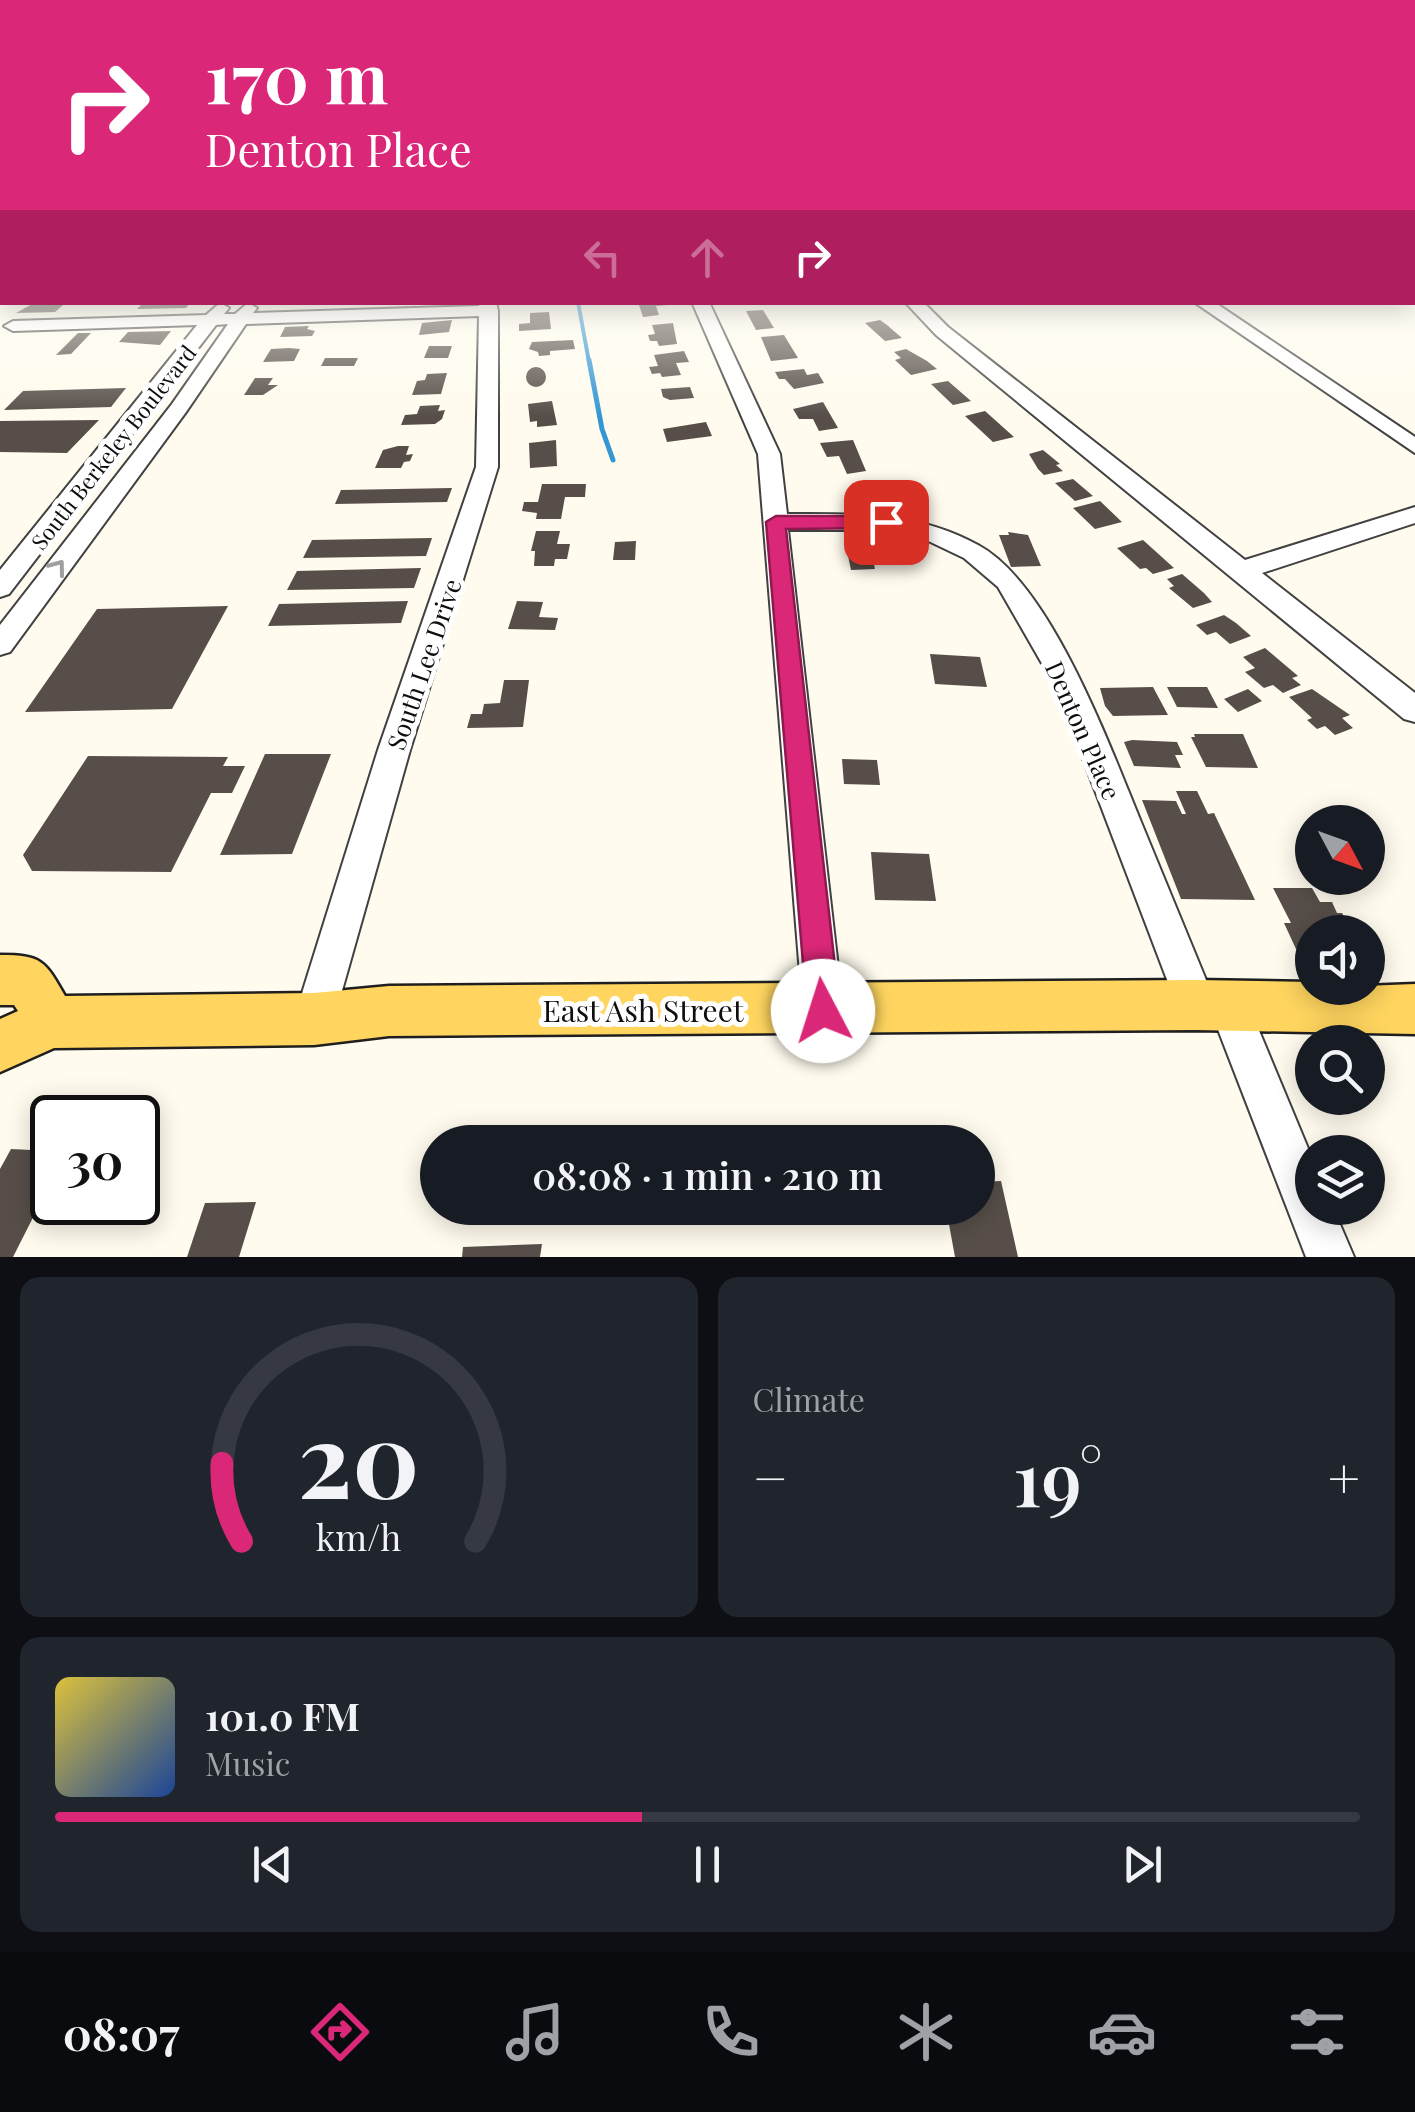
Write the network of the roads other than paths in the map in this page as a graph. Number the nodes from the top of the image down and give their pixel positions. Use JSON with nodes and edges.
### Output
{"nodes":[{"id":1,"x":701,"y":305,"type":"edge"},
{"id":2,"x":916,"y":305,"type":"edge"},
{"id":3,"x":1206,"y":305,"type":"edge"},
{"id":4,"x":488,"y":307,"type":"edge"},
{"id":5,"x":247,"y":310,"type":"edge"},
{"id":6,"x":218,"y":311,"type":"edge"},
{"id":7,"x":13,"y":326,"type":"dead end"},
{"id":8,"x":1415,"y":447,"type":"edge"},
{"id":9,"x":1415,"y":515,"type":"edge"},
{"id":10,"x":776,"y":522,"type":"junction"},
{"id":11,"x":1242,"y":570,"type":"junction"},
{"id":12,"x":0,"y":588,"type":"edge"},
{"id":13,"x":0,"y":645,"type":"edge"},
{"id":14,"x":1415,"y":710,"type":"edge"},
{"id":15,"x":0,"y":980,"type":"edge"},
{"id":16,"x":1213,"y":1005,"type":"junction"},
{"id":17,"x":1415,"y":1009,"type":"edge"},
{"id":18,"x":823,"y":1011,"type":"junction"},
{"id":19,"x":314,"y":1020,"type":"junction"},
{"id":20,"x":51,"y":1022,"type":"junction"},
{"id":21,"x":0,"y":1046,"type":"edge"},
{"id":22,"x":1330,"y":1257,"type":"edge"}],
"edges":[{"from":1,"to":10,"type":"street"},
{"from":2,"to":11,"type":"street"},
{"from":3,"to":8,"type":"street"},
{"from":4,"to":5,"type":"street"},
{"from":4,"to":19,"type":"street","name":"South Lee Drive"},
{"from":5,"to":6,"type":"street"},
{"from":13,"to":5,"type":"street","name":"South Berkeley Boulevard","one_way":true},
{"from":6,"to":7,"type":"street"},
{"from":6,"to":12,"type":"street","name":"South Berkeley Boulevard"},
{"from":9,"to":11,"type":"street"},
{"from":10,"to":16,"type":"street","name":"Denton Place"},
{"from":10,"to":18,"type":"street"},
{"from":11,"to":14,"type":"street"},
{"from":15,"to":20,"type":"main road"},
{"from":16,"to":17,"type":"main road","name":"East Ash Street"},
{"from":16,"to":18,"type":"main road","name":"East Ash Street"},
{"from":16,"to":22,"type":"street","name":"Denton Place"},
{"from":18,"to":19,"type":"main road","name":"East Ash Street"},
{"from":19,"to":20,"type":"main road","name":"East Ash Street"},
{"from":20,"to":21,"type":"main road","name":"East Ash Street"}]}
